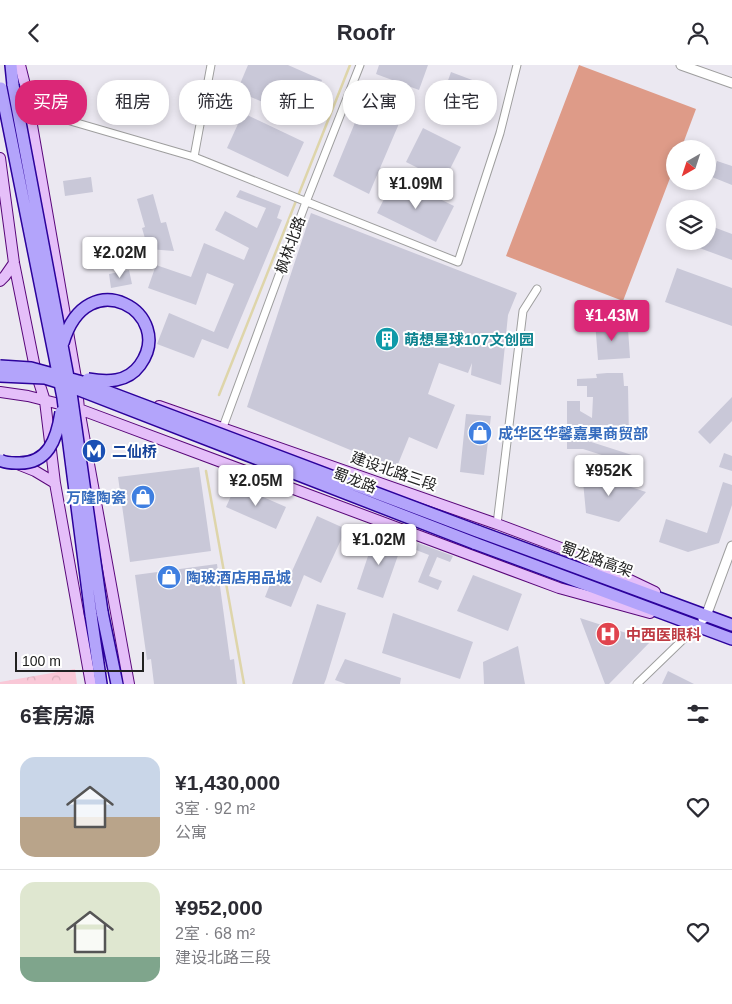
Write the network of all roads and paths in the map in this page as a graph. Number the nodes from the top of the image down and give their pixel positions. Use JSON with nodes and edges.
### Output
{"nodes":[{"id":1,"x":11,"y":65,"type":"edge"},
{"id":2,"x":20,"y":65,"type":"edge"},
{"id":3,"x":211,"y":65,"type":"edge"},
{"id":4,"x":360,"y":65,"type":"edge"},
{"id":5,"x":517,"y":65,"type":"edge"},
{"id":6,"x":681,"y":65,"type":"edge"},
{"id":7,"x":23,"y":80,"type":"edge"},
{"id":8,"x":732,"y":83,"type":"edge"},
{"id":9,"x":5,"y":85,"type":"edge"},
{"id":10,"x":32,"y":125,"type":"edge"},
{"id":11,"x":84,"y":125,"type":"edge"},
{"id":12,"x":194,"y":157,"type":"junction"},
{"id":13,"x":0,"y":158,"type":"edge"},
{"id":14,"x":304,"y":201,"type":"junction"},
{"id":15,"x":14,"y":263,"type":"junction"},
{"id":16,"x":0,"y":281,"type":"edge"},
{"id":17,"x":537,"y":289,"type":"dead end"},
{"id":18,"x":63,"y":343,"type":"junction"},
{"id":19,"x":0,"y":366,"type":"edge"},
{"id":20,"x":36,"y":373,"type":"junction"},
{"id":21,"x":54,"y":373,"type":"junction"},
{"id":22,"x":0,"y":375,"type":"edge"},
{"id":23,"x":76,"y":378,"type":"junction"},
{"id":24,"x":0,"y":384,"type":"edge"},
{"id":25,"x":64,"y":385,"type":"junction"},
{"id":26,"x":0,"y":392,"type":"edge"},
{"id":27,"x":62,"y":398,"type":"junction"},
{"id":28,"x":45,"y":401,"type":"junction"},
{"id":29,"x":79,"y":409,"type":"junction"},
{"id":30,"x":223,"y":427,"type":"junction"},
{"id":31,"x":0,"y":459,"type":"edge"},
{"id":32,"x":55,"y":483,"type":"junction"},
{"id":33,"x":497,"y":523,"type":"junction"},
{"id":34,"x":475,"y":537,"type":"junction"},
{"id":35,"x":732,"y":546,"type":"edge"},
{"id":36,"x":97,"y":613,"type":"junction"},
{"id":37,"x":706,"y":616,"type":"junction"},
{"id":38,"x":732,"y":625,"type":"edge"},
{"id":39,"x":696,"y":626,"type":"junction"},
{"id":40,"x":732,"y":639,"type":"edge"},
{"id":41,"x":91,"y":684,"type":"edge"},
{"id":42,"x":101,"y":684,"type":"edge"},
{"id":43,"x":117,"y":684,"type":"edge"},
{"id":44,"x":129,"y":684,"type":"edge"},
{"id":45,"x":637,"y":684,"type":"edge"}],
"edges":[{"from":1,"to":9,"type":"main road"},
{"from":2,"to":7,"type":"main road"},
{"from":3,"to":12,"type":"street"},
{"from":4,"to":14,"type":"street","name":"枫林北路"},
{"from":5,"to":14,"type":"street"},
{"from":6,"to":8,"type":"street"},
{"from":9,"to":18,"type":"main road","bridge":true},
{"from":9,"to":27,"type":"main road","bridge":true},
{"from":10,"to":23,"type":"main road"},
{"from":11,"to":12,"type":"street"},
{"from":12,"to":14,"type":"street"},
{"from":13,"to":15,"type":"main road"},
{"from":14,"to":30,"type":"street","name":"枫林北路"},
{"from":15,"to":16,"type":"main road"},
{"from":15,"to":20,"type":"main road"},
{"from":17,"to":33,"type":"street"},
{"from":18,"to":21,"type":"main road","bridge":true},
{"from":18,"to":36,"type":"main road","bridge":true},
{"from":19,"to":21,"type":"main road","name":"蜀龙路","bridge":true},
{"from":20,"to":22,"type":"main road","name":"建设北路三段"},
{"from":20,"to":23,"type":"main road","name":"建设北路三段"},
{"from":20,"to":28,"type":"main road"},
{"from":21,"to":34,"type":"main road","name":"蜀龙路","bridge":true},
{"from":22,"to":25,"type":"main road","name":"蜀龙路","bridge":true},
{"from":23,"to":29,"type":"main road"},
{"from":23,"to":30,"type":"main road","name":"建设北路三段"},
{"from":24,"to":25,"type":"main road","bridge":true},
{"from":25,"to":34,"type":"main road","name":"蜀龙路","bridge":true},
{"from":26,"to":28,"type":"main road"},
{"from":27,"to":31,"type":"main road","bridge":true},
{"from":27,"to":36,"type":"main road","bridge":true},
{"from":28,"to":29,"type":"main road"},
{"from":28,"to":32,"type":"main road"},
{"from":29,"to":39,"type":"main road"},
{"from":29,"to":44,"type":"main road"},
{"from":30,"to":33,"type":"main road","name":"建设北路三段"},
{"from":31,"to":32,"type":"main road"},
{"from":32,"to":41,"type":"main road"},
{"from":33,"to":37,"type":"main road","name":"建设北路三段"},
{"from":34,"to":37,"type":"main road","name":"蜀龙路高架"},
{"from":34,"to":39,"type":"main road","name":"蜀龙路"},
{"from":35,"to":37,"type":"street"},
{"from":36,"to":42,"type":"main road"},
{"from":36,"to":43,"type":"main road"},
{"from":37,"to":38,"type":"main road","name":"建设北路三段"},
{"from":37,"to":39,"type":"street"},
{"from":39,"to":40,"type":"main road"},
{"from":39,"to":45,"type":"street"}]}
